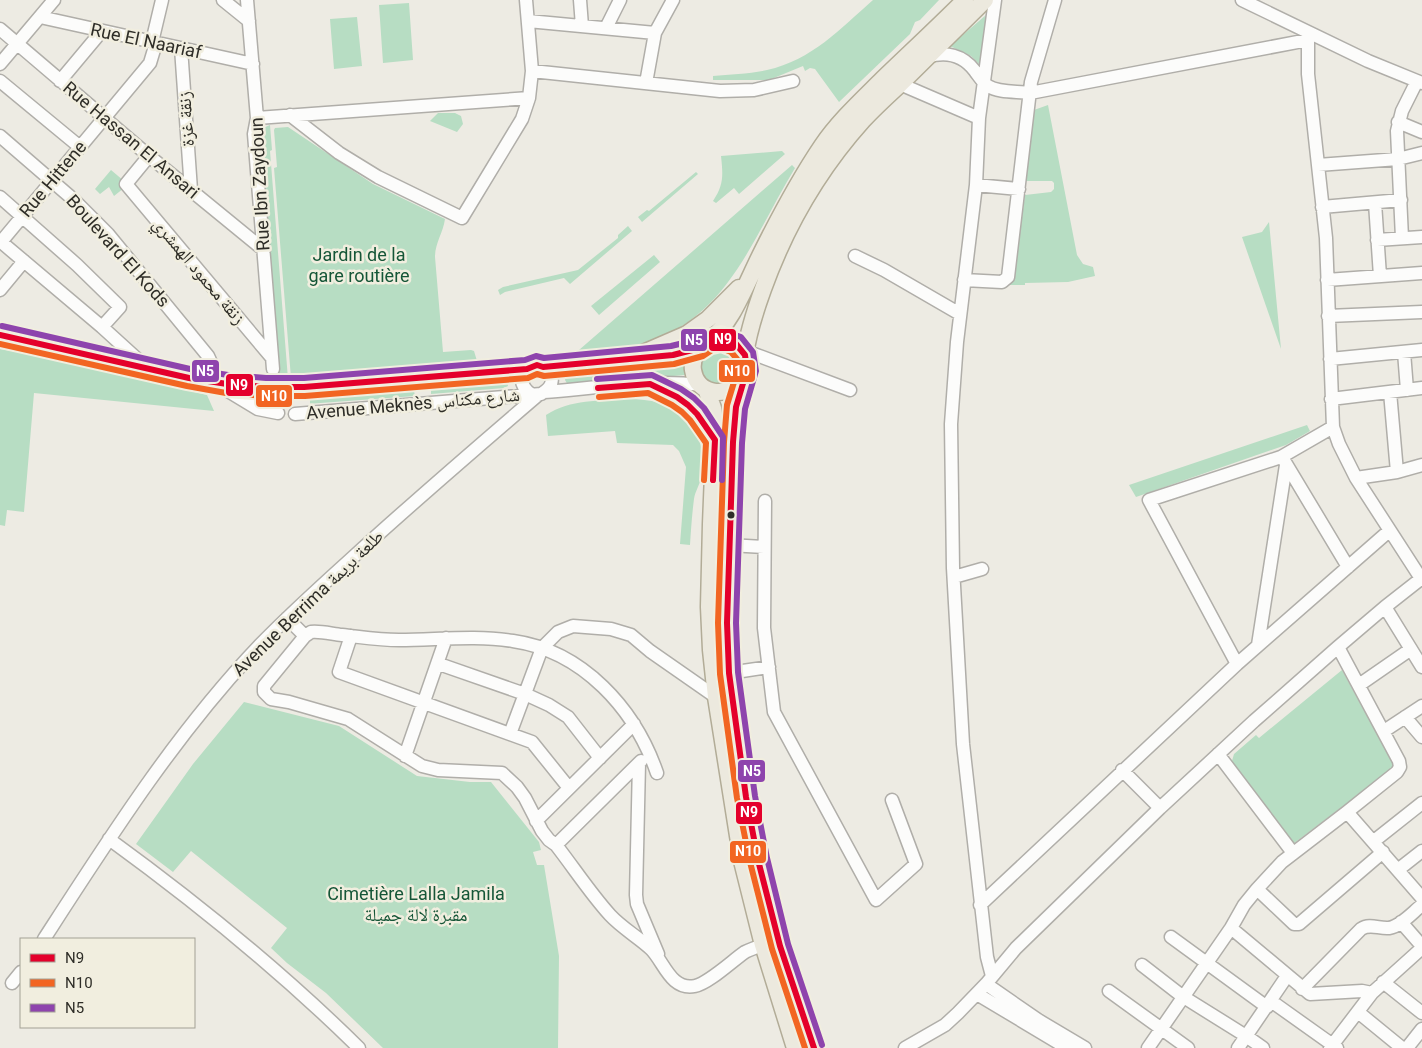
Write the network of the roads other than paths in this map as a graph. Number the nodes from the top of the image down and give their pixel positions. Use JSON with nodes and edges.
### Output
{"nodes":[{"id":1,"x":54,"y":0,"type":"edge"},
{"id":2,"x":162,"y":0,"type":"edge"},
{"id":3,"x":223,"y":0,"type":"edge"},
{"id":4,"x":247,"y":0,"type":"edge"},
{"id":5,"x":526,"y":0,"type":"edge"},
{"id":6,"x":580,"y":0,"type":"edge"},
{"id":7,"x":620,"y":0,"type":"edge"},
{"id":8,"x":673,"y":0,"type":"edge"},
{"id":9,"x":985,"y":0,"type":"edge"},
{"id":10,"x":995,"y":0,"type":"edge"},
{"id":11,"x":1055,"y":0,"type":"edge"},
{"id":12,"x":1242,"y":0,"type":"edge"},
{"id":13,"x":957,"y":3,"type":"edge"},
{"id":14,"x":40,"y":18,"type":"junction"},
{"id":15,"x":528,"y":20,"type":"junction"},
{"id":16,"x":249,"y":21,"type":"junction"},
{"id":17,"x":582,"y":26,"type":"junction"},
{"id":18,"x":606,"y":28,"type":"junction"},
{"id":19,"x":0,"y":29,"type":"edge"},
{"id":20,"x":101,"y":32,"type":"junction"},
{"id":21,"x":655,"y":33,"type":"junction"},
{"id":22,"x":1309,"y":36,"type":"junction"},
{"id":23,"x":154,"y":43,"type":"junction"},
{"id":24,"x":17,"y":44,"type":"junction"},
{"id":25,"x":181,"y":48,"type":"junction"},
{"id":26,"x":927,"y":56,"type":"junction"},
{"id":27,"x":0,"y":64,"type":"edge"},
{"id":28,"x":253,"y":64,"type":"junction"},
{"id":29,"x":532,"y":71,"type":"junction"},
{"id":30,"x":0,"y":81,"type":"edge"},
{"id":31,"x":60,"y":81,"type":"junction"},
{"id":32,"x":793,"y":82,"type":"dead end"},
{"id":33,"x":1420,"y":82,"type":"edge"},
{"id":34,"x":646,"y":83,"type":"junction"},
{"id":35,"x":984,"y":83,"type":"junction"},
{"id":36,"x":900,"y":84,"type":"junction"},
{"id":37,"x":1030,"y":93,"type":"junction"},
{"id":38,"x":529,"y":98,"type":"junction"},
{"id":39,"x":290,"y":115,"type":"junction"},
{"id":40,"x":104,"y":118,"type":"junction"},
{"id":41,"x":257,"y":118,"type":"junction"},
{"id":42,"x":979,"y":118,"type":"junction"},
{"id":43,"x":1398,"y":122,"type":"junction"},
{"id":44,"x":1422,"y":132,"type":"edge"},
{"id":45,"x":0,"y":136,"type":"edge"},
{"id":46,"x":80,"y":146,"type":"junction"},
{"id":47,"x":1422,"y":153,"type":"edge"},
{"id":48,"x":149,"y":156,"type":"junction"},
{"id":49,"x":1398,"y":159,"type":"junction"},
{"id":50,"x":1318,"y":165,"type":"junction"},
{"id":51,"x":52,"y":180,"type":"junction"},
{"id":52,"x":976,"y":185,"type":"junction"},
{"id":53,"x":1019,"y":189,"type":"junction"},
{"id":54,"x":191,"y":190,"type":"junction"},
{"id":55,"x":0,"y":197,"type":"edge"},
{"id":56,"x":1401,"y":200,"type":"junction"},
{"id":57,"x":1375,"y":203,"type":"junction"},
{"id":58,"x":1322,"y":207,"type":"junction"},
{"id":59,"x":22,"y":216,"type":"junction"},
{"id":60,"x":1422,"y":237,"type":"edge"},
{"id":61,"x":1402,"y":238,"type":"junction"},
{"id":62,"x":1377,"y":240,"type":"junction"},
{"id":63,"x":0,"y":241,"type":"edge"},
{"id":64,"x":264,"y":250,"type":"junction"},
{"id":65,"x":856,"y":256,"type":"dead end"},
{"id":66,"x":24,"y":261,"type":"junction"},
{"id":67,"x":1422,"y":272,"type":"edge"},
{"id":68,"x":750,"y":275,"type":"junction"},
{"id":69,"x":1380,"y":276,"type":"junction"},
{"id":70,"x":964,"y":280,"type":"junction"},
{"id":71,"x":1327,"y":280,"type":"junction"},
{"id":72,"x":0,"y":290,"type":"edge"},
{"id":73,"x":1422,"y":312,"type":"edge"},
{"id":74,"x":960,"y":314,"type":"junction"},
{"id":75,"x":1328,"y":316,"type":"junction"},
{"id":76,"x":102,"y":327,"type":"junction"},
{"id":77,"x":0,"y":335,"type":"edge"},
{"id":78,"x":704,"y":345,"type":"junction"},
{"id":79,"x":1422,"y":350,"type":"edge"},
{"id":80,"x":1404,"y":352,"type":"junction"},
{"id":81,"x":745,"y":355,"type":"junction"},
{"id":82,"x":1330,"y":359,"type":"junction"},
{"id":83,"x":627,"y":360,"type":"junction"},
{"id":84,"x":272,"y":364,"type":"joint"},
{"id":85,"x":543,"y":367,"type":"junction"},
{"id":86,"x":146,"y":368,"type":"junction"},
{"id":87,"x":527,"y":369,"type":"junction"},
{"id":88,"x":742,"y":381,"type":"junction"},
{"id":89,"x":213,"y":383,"type":"junction"},
{"id":90,"x":650,"y":384,"type":"junction"},
{"id":91,"x":703,"y":387,"type":"junction"},
{"id":92,"x":267,"y":388,"type":"junction"},
{"id":93,"x":1422,"y":388,"type":"edge"},
{"id":94,"x":850,"y":390,"type":"dead end"},
{"id":95,"x":1407,"y":390,"type":"junction"},
{"id":96,"x":1390,"y":392,"type":"junction"},
{"id":97,"x":538,"y":394,"type":"junction"},
{"id":98,"x":1331,"y":399,"type":"junction"},
{"id":99,"x":258,"y":409,"type":"junction"},
{"id":100,"x":278,"y":413,"type":"dead end"},
{"id":101,"x":294,"y":414,"type":"dead end"},
{"id":102,"x":1334,"y":427,"type":"junction"},
{"id":103,"x":715,"y":440,"type":"junction"},
{"id":104,"x":1284,"y":461,"type":"junction"},
{"id":105,"x":1422,"y":465,"type":"edge"},
{"id":106,"x":1397,"y":472,"type":"junction"},
{"id":107,"x":1356,"y":478,"type":"junction"},
{"id":108,"x":765,"y":501,"type":"dead end"},
{"id":109,"x":1389,"y":531,"type":"junction"},
{"id":110,"x":728,"y":545,"type":"junction"},
{"id":111,"x":764,"y":547,"type":"junction"},
{"id":112,"x":1348,"y":567,"type":"junction"},
{"id":113,"x":982,"y":569,"type":"dead end"},
{"id":114,"x":954,"y":576,"type":"junction"},
{"id":115,"x":1422,"y":579,"type":"edge"},
{"id":116,"x":1385,"y":607,"type":"junction"},
{"id":117,"x":287,"y":618,"type":"junction"},
{"id":118,"x":305,"y":636,"type":"junction"},
{"id":119,"x":351,"y":636,"type":"junction"},
{"id":120,"x":446,"y":638,"type":"junction"},
{"id":121,"x":1258,"y":645,"type":"junction"},
{"id":122,"x":1338,"y":647,"type":"junction"},
{"id":123,"x":542,"y":648,"type":"junction"},
{"id":124,"x":1411,"y":649,"type":"junction"},
{"id":125,"x":438,"y":664,"type":"junction"},
{"id":126,"x":1237,"y":664,"type":"junction"},
{"id":127,"x":769,"y":667,"type":"junction"},
{"id":128,"x":1422,"y":667,"type":"edge"},
{"id":129,"x":729,"y":674,"type":"junction"},
{"id":130,"x":1359,"y":685,"type":"junction"},
{"id":131,"x":525,"y":694,"type":"junction"},
{"id":132,"x":716,"y":697,"type":"junction"},
{"id":133,"x":424,"y":703,"type":"junction"},
{"id":134,"x":1422,"y":706,"type":"edge"},
{"id":135,"x":1405,"y":717,"type":"junction"},
{"id":136,"x":634,"y":724,"type":"junction"},
{"id":137,"x":1384,"y":731,"type":"junction"},
{"id":138,"x":510,"y":734,"type":"junction"},
{"id":139,"x":1422,"y":737,"type":"edge"},
{"id":140,"x":650,"y":752,"type":"junction"},
{"id":141,"x":1218,"y":754,"type":"junction"},
{"id":142,"x":405,"y":756,"type":"junction"},
{"id":143,"x":600,"y":758,"type":"junction"},
{"id":144,"x":639,"y":763,"type":"junction"},
{"id":145,"x":1122,"y":770,"type":"junction"},
{"id":146,"x":657,"y":773,"type":"dead end"},
{"id":147,"x":569,"y":788,"type":"junction"},
{"id":148,"x":892,"y":800,"type":"dead end"},
{"id":149,"x":1422,"y":803,"type":"edge"},
{"id":150,"x":1160,"y":808,"type":"junction"},
{"id":151,"x":1347,"y":812,"type":"junction"},
{"id":152,"x":536,"y":821,"type":"junction"},
{"id":153,"x":109,"y":839,"type":"junction"},
{"id":154,"x":1374,"y":842,"type":"junction"},
{"id":155,"x":556,"y":845,"type":"junction"},
{"id":156,"x":1422,"y":851,"type":"edge"},
{"id":157,"x":1383,"y":852,"type":"junction"},
{"id":158,"x":1293,"y":853,"type":"junction"},
{"id":159,"x":1399,"y":869,"type":"junction"},
{"id":160,"x":1257,"y":889,"type":"junction"},
{"id":161,"x":1422,"y":898,"type":"edge"},
{"id":162,"x":980,"y":905,"type":"junction"},
{"id":163,"x":1422,"y":905,"type":"edge"},
{"id":164,"x":1401,"y":922,"type":"junction"},
{"id":165,"x":1231,"y":928,"type":"junction"},
{"id":166,"x":1171,"y":937,"type":"dead end"},
{"id":167,"x":45,"y":938,"type":"edge"},
{"id":168,"x":763,"y":945,"type":"junction"},
{"id":169,"x":1422,"y":947,"type":"edge"},
{"id":170,"x":660,"y":959,"type":"junction"},
{"id":171,"x":1206,"y":963,"type":"junction"},
{"id":172,"x":1142,"y":966,"type":"dead end"},
{"id":173,"x":20,"y":973,"type":"edge"},
{"id":174,"x":1287,"y":976,"type":"junction"},
{"id":175,"x":989,"y":980,"type":"junction"},
{"id":176,"x":1383,"y":982,"type":"junction"},
{"id":177,"x":12,"y":983,"type":"dead end"},
{"id":178,"x":1302,"y":989,"type":"junction"},
{"id":179,"x":1109,"y":991,"type":"dead end"},
{"id":180,"x":1372,"y":993,"type":"junction"},
{"id":181,"x":977,"y":994,"type":"junction"},
{"id":182,"x":1182,"y":996,"type":"junction"},
{"id":183,"x":1269,"y":1004,"type":"junction"},
{"id":184,"x":1358,"y":1012,"type":"junction"},
{"id":185,"x":1422,"y":1013,"type":"edge"},
{"id":186,"x":1160,"y":1029,"type":"junction"},
{"id":187,"x":1422,"y":1029,"type":"edge"},
{"id":188,"x":1246,"y":1036,"type":"junction"},
{"id":189,"x":1333,"y":1047,"type":"edge"},
{"id":190,"x":359,"y":1048,"type":"edge"},
{"id":191,"x":795,"y":1048,"type":"edge"},
{"id":192,"x":814,"y":1048,"type":"edge"},
{"id":193,"x":905,"y":1048,"type":"edge"},
{"id":194,"x":1067,"y":1048,"type":"edge"},
{"id":195,"x":1085,"y":1048,"type":"edge"},
{"id":196,"x":1148,"y":1048,"type":"edge"},
{"id":197,"x":1188,"y":1048,"type":"edge"},
{"id":198,"x":1238,"y":1048,"type":"edge"},
{"id":199,"x":1263,"y":1048,"type":"edge"},
{"id":200,"x":1402,"y":1048,"type":"edge"},
{"id":201,"x":1407,"y":1048,"type":"edge"}],
"edges":[{"from":1,"to":14,"type":"street"},
{"from":2,"to":23,"type":"street","name":"Rue Hittene"},
{"from":3,"to":16,"type":"street"},
{"from":4,"to":16,"type":"street","name":"Rue Ibn Zaydoun"},
{"from":5,"to":15,"type":"street"},
{"from":6,"to":17,"type":"street"},
{"from":7,"to":18,"type":"street"},
{"from":8,"to":21,"type":"street"},
{"from":9,"to":26,"type":"main road"},
{"from":10,"to":35,"type":"street"},
{"from":11,"to":37,"type":"street"},
{"from":12,"to":22,"type":"street"},
{"from":13,"to":68,"type":"main road"},
{"from":14,"to":20,"type":"street","name":"Rue El Naariaf"},
{"from":14,"to":24,"type":"street"},
{"from":15,"to":17,"type":"street"},
{"from":15,"to":29,"type":"street"},
{"from":16,"to":28,"type":"street","name":"Rue Ibn Zaydoun"},
{"from":17,"to":18,"type":"street"},
{"from":18,"to":21,"type":"street"},
{"from":19,"to":24,"type":"street","name":"Rue Hassan El Ansari"},
{"from":20,"to":23,"type":"street","name":"Rue El Naariaf"},
{"from":20,"to":31,"type":"street"},
{"from":21,"to":34,"type":"street"},
{"from":22,"to":33,"type":"street"},
{"from":22,"to":37,"type":"street"},
{"from":22,"to":50,"type":"street"},
{"from":23,"to":25,"type":"street","name":"Rue El Naariaf"},
{"from":23,"to":40,"type":"street","name":"Rue Hittene"},
{"from":24,"to":27,"type":"street"},
{"from":24,"to":31,"type":"street","name":"Rue Hassan El Ansari"},
{"from":25,"to":28,"type":"street","name":"Rue El Naariaf"},
{"from":25,"to":54,"type":"street","name":"زنقة غزة"},
{"from":26,"to":35,"type":"street"},
{"from":26,"to":36,"type":"main road"},
{"from":28,"to":41,"type":"street","name":"Rue Ibn Zaydoun"},
{"from":29,"to":34,"type":"street"},
{"from":29,"to":38,"type":"street"},
{"from":30,"to":46,"type":"street"},
{"from":31,"to":40,"type":"street","name":"Rue Hassan El Ansari"},
{"from":32,"to":34,"type":"street"},
{"from":33,"to":43,"type":"street"},
{"from":35,"to":37,"type":"street"},
{"from":35,"to":42,"type":"street"},
{"from":36,"to":42,"type":"street"},
{"from":36,"to":81,"type":"main road"},
{"from":37,"to":53,"type":"street"},
{"from":38,"to":39,"type":"street"},
{"from":38,"to":39,"type":"street"},
{"from":39,"to":41,"type":"street"},
{"from":40,"to":46,"type":"street","name":"Rue Hittene"},
{"from":40,"to":48,"type":"street","name":"Rue Hassan El Ansari"},
{"from":41,"to":64,"type":"street","name":"Rue Ibn Zaydoun"},
{"from":42,"to":52,"type":"street"},
{"from":43,"to":44,"type":"street"},
{"from":43,"to":49,"type":"street"},
{"from":45,"to":51,"type":"street","name":"Boulevard El Kods"},
{"from":46,"to":51,"type":"street","name":"Rue Hittene"},
{"from":47,"to":49,"type":"street"},
{"from":48,"to":54,"type":"street","name":"Rue Hassan El Ansari"},
{"from":48,"to":84,"type":"street","name":"زنقة محمود الهمشري"},
{"from":49,"to":50,"type":"street"},
{"from":49,"to":56,"type":"street"},
{"from":50,"to":58,"type":"street"},
{"from":51,"to":59,"type":"street","name":"Rue Hittene"},
{"from":51,"to":89,"type":"street","name":"Boulevard El Kods"},
{"from":52,"to":53,"type":"street"},
{"from":52,"to":70,"type":"street"},
{"from":53,"to":70,"type":"street"},
{"from":54,"to":64,"type":"street","name":"Rue Hassan El Ansari"},
{"from":55,"to":59,"type":"street"},
{"from":56,"to":57,"type":"street"},
{"from":56,"to":61,"type":"street"},
{"from":57,"to":58,"type":"street"},
{"from":57,"to":62,"type":"street"},
{"from":58,"to":71,"type":"street"},
{"from":59,"to":63,"type":"street","name":"Rue Hittene"},
{"from":59,"to":76,"type":"street"},
{"from":60,"to":61,"type":"street"},
{"from":61,"to":62,"type":"street"},
{"from":62,"to":69,"type":"street"},
{"from":63,"to":66,"type":"street"},
{"from":64,"to":84,"type":"street","name":"Rue Ibn Zaydoun"},
{"from":65,"to":74,"type":"street"},
{"from":66,"to":72,"type":"street"},
{"from":66,"to":76,"type":"street"},
{"from":67,"to":69,"type":"street"},
{"from":68,"to":78,"type":"main road"},
{"from":68,"to":83,"type":"main road"},
{"from":69,"to":71,"type":"street"},
{"from":70,"to":74,"type":"street"},
{"from":71,"to":75,"type":"street"},
{"from":73,"to":75,"type":"street"},
{"from":74,"to":114,"type":"street"},
{"from":75,"to":82,"type":"street"},
{"from":76,"to":86,"type":"street"},
{"from":77,"to":86,"type":"street","name":"Avenue Meknès شارع مكناس"},
{"from":78,"to":81,"type":"main road"},
{"from":78,"to":83,"type":"street"},
{"from":78,"to":91,"type":"main road"},
{"from":79,"to":80,"type":"street"},
{"from":80,"to":82,"type":"street"},
{"from":80,"to":95,"type":"street"},
{"from":81,"to":88,"type":"main road"},
{"from":81,"to":94,"type":"street"},
{"from":82,"to":98,"type":"street"},
{"from":83,"to":85,"type":"street"},
{"from":85,"to":87,"type":"street"},
{"from":85,"to":97,"type":"street"},
{"from":86,"to":89,"type":"street","name":"Avenue Meknès شارع مكناس"},
{"from":87,"to":92,"type":"street","name":"Avenue Meknès شارع مكناس"},
{"from":87,"to":97,"type":"street"},
{"from":88,"to":91,"type":"main road"},
{"from":88,"to":110,"type":"main road"},
{"from":89,"to":92,"type":"street","name":"Avenue Meknès شارع مكناس"},
{"from":89,"to":99,"type":"street","name":"Avenue Meknès شارع مكناس"},
{"from":90,"to":91,"type":"street","name":"Avenue Meknès شارع مكناس"},
{"from":90,"to":97,"type":"street","name":"Avenue Meknès شارع مكناس"},
{"from":90,"to":103,"type":"main road"},
{"from":91,"to":103,"type":"main road"},
{"from":92,"to":99,"type":"street"},
{"from":93,"to":95,"type":"street"},
{"from":95,"to":96,"type":"street"},
{"from":96,"to":98,"type":"street"},
{"from":96,"to":106,"type":"street"},
{"from":97,"to":101,"type":"street","name":"Avenue Meknès شارع مكناس"},
{"from":97,"to":117,"type":"street","name":"Avenue Berrima طلعة بريمة"},
{"from":98,"to":102,"type":"street"},
{"from":99,"to":100,"type":"street","name":"Avenue Meknès شارع مكناس"},
{"from":102,"to":104,"type":"street"},
{"from":102,"to":107,"type":"street"},
{"from":103,"to":132,"type":"main road"},
{"from":104,"to":112,"type":"street"},
{"from":104,"to":121,"type":"street"},
{"from":104,"to":126,"type":"street"},
{"from":105,"to":106,"type":"street"},
{"from":106,"to":107,"type":"street"},
{"from":107,"to":109,"type":"street"},
{"from":108,"to":111,"type":"street"},
{"from":109,"to":112,"type":"street"},
{"from":109,"to":115,"type":"street"},
{"from":110,"to":111,"type":"street"},
{"from":110,"to":129,"type":"main road"},
{"from":111,"to":127,"type":"street"},
{"from":112,"to":121,"type":"street"},
{"from":113,"to":114,"type":"street"},
{"from":114,"to":162,"type":"street"},
{"from":115,"to":116,"type":"street"},
{"from":116,"to":122,"type":"street"},
{"from":116,"to":124,"type":"street"},
{"from":117,"to":118,"type":"street"},
{"from":117,"to":153,"type":"street","name":"Avenue Berrima طلعة بريمة"},
{"from":118,"to":119,"type":"street"},
{"from":118,"to":142,"type":"street"},
{"from":119,"to":120,"type":"street"},
{"from":119,"to":133,"type":"street"},
{"from":120,"to":123,"type":"street"},
{"from":120,"to":125,"type":"street"},
{"from":121,"to":126,"type":"street"},
{"from":122,"to":130,"type":"street"},
{"from":122,"to":141,"type":"street"},
{"from":123,"to":131,"type":"street"},
{"from":123,"to":132,"type":"street"},
{"from":123,"to":136,"type":"street"},
{"from":124,"to":128,"type":"street"},
{"from":124,"to":130,"type":"street"},
{"from":125,"to":131,"type":"street"},
{"from":125,"to":133,"type":"street"},
{"from":126,"to":145,"type":"street"},
{"from":127,"to":129,"type":"street"},
{"from":127,"to":148,"type":"street"},
{"from":129,"to":192,"type":"main road"},
{"from":130,"to":137,"type":"street"},
{"from":131,"to":138,"type":"street"},
{"from":131,"to":143,"type":"street"},
{"from":132,"to":168,"type":"main road"},
{"from":133,"to":138,"type":"street"},
{"from":133,"to":142,"type":"street"},
{"from":134,"to":135,"type":"street"},
{"from":135,"to":137,"type":"street"},
{"from":135,"to":139,"type":"street"},
{"from":136,"to":140,"type":"street"},
{"from":136,"to":143,"type":"street"},
{"from":137,"to":151,"type":"street"},
{"from":138,"to":147,"type":"street"},
{"from":140,"to":144,"type":"street"},
{"from":140,"to":146,"type":"street"},
{"from":141,"to":150,"type":"street"},
{"from":141,"to":158,"type":"street"},
{"from":142,"to":152,"type":"street"},
{"from":143,"to":147,"type":"street"},
{"from":144,"to":155,"type":"street"},
{"from":144,"to":170,"type":"street"},
{"from":145,"to":150,"type":"street"},
{"from":145,"to":162,"type":"street"},
{"from":147,"to":152,"type":"street"},
{"from":149,"to":154,"type":"street"},
{"from":150,"to":175,"type":"street"},
{"from":151,"to":154,"type":"street"},
{"from":151,"to":158,"type":"street"},
{"from":152,"to":155,"type":"street"},
{"from":153,"to":167,"type":"street","name":"Avenue Berrima طلعة بريمة"},
{"from":153,"to":190,"type":"street"},
{"from":154,"to":157,"type":"street"},
{"from":155,"to":170,"type":"street"},
{"from":156,"to":159,"type":"street"},
{"from":157,"to":159,"type":"street"},
{"from":157,"to":160,"type":"street"},
{"from":158,"to":160,"type":"street"},
{"from":159,"to":161,"type":"street"},
{"from":160,"to":165,"type":"street"},
{"from":162,"to":175,"type":"street"},
{"from":163,"to":164,"type":"street"},
{"from":164,"to":169,"type":"street"},
{"from":164,"to":178,"type":"street"},
{"from":165,"to":171,"type":"street"},
{"from":165,"to":174,"type":"street"},
{"from":166,"to":171,"type":"street"},
{"from":168,"to":170,"type":"street"},
{"from":168,"to":191,"type":"main road"},
{"from":169,"to":176,"type":"street"},
{"from":171,"to":182,"type":"street"},
{"from":171,"to":183,"type":"street"},
{"from":172,"to":182,"type":"street"},
{"from":173,"to":177,"type":"street"},
{"from":174,"to":178,"type":"street"},
{"from":174,"to":183,"type":"street"},
{"from":175,"to":181,"type":"street"},
{"from":175,"to":195,"type":"street"},
{"from":176,"to":180,"type":"street"},
{"from":176,"to":185,"type":"street"},
{"from":178,"to":180,"type":"street"},
{"from":179,"to":186,"type":"street"},
{"from":180,"to":184,"type":"street"},
{"from":181,"to":193,"type":"street"},
{"from":181,"to":194,"type":"street"},
{"from":182,"to":186,"type":"street"},
{"from":182,"to":188,"type":"street"},
{"from":183,"to":188,"type":"street"},
{"from":183,"to":189,"type":"street"},
{"from":184,"to":189,"type":"street"},
{"from":184,"to":200,"type":"street"},
{"from":186,"to":196,"type":"street"},
{"from":186,"to":197,"type":"street"},
{"from":187,"to":201,"type":"street"},
{"from":188,"to":198,"type":"street"},
{"from":188,"to":199,"type":"street"}]}
